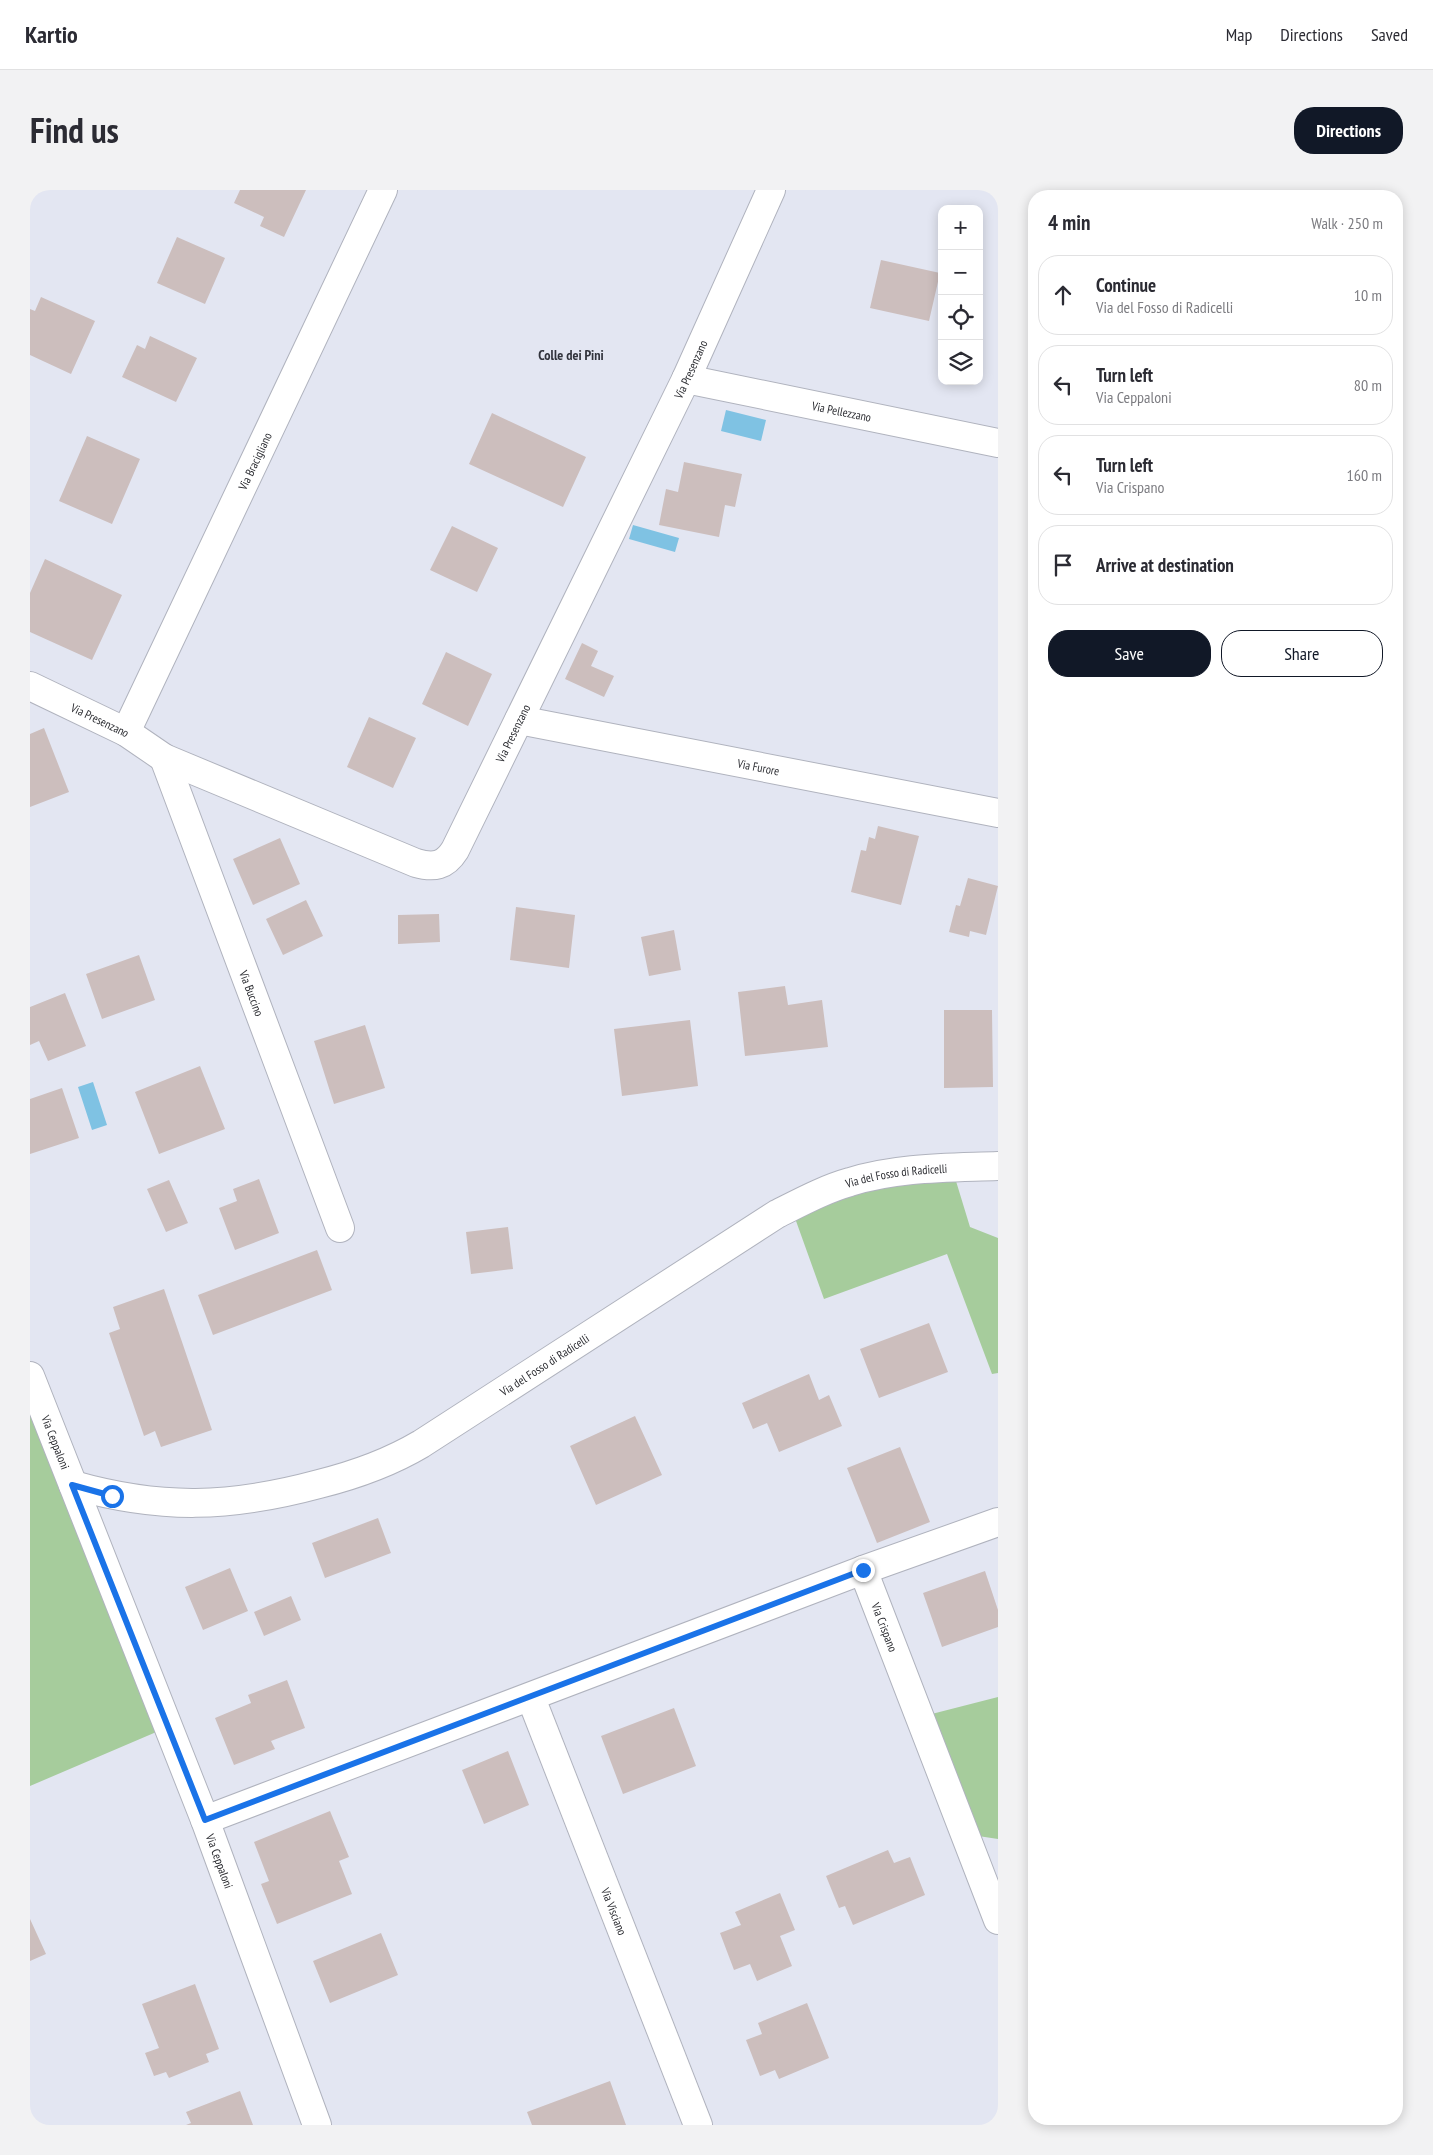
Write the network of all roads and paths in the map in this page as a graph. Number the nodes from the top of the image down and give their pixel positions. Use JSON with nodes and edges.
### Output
{"nodes":[{"id":1,"x":383,"y":190,"type":"edge"},
{"id":2,"x":771,"y":190,"type":"edge"},
{"id":3,"x":686,"y":379,"type":"junction"},
{"id":4,"x":998,"y":443,"type":"edge"},
{"id":5,"x":30,"y":686,"type":"edge"},
{"id":6,"x":519,"y":720,"type":"junction"},
{"id":7,"x":126,"y":732,"type":"junction"},
{"id":8,"x":164,"y":758,"type":"junction"},
{"id":9,"x":998,"y":813,"type":"edge"},
{"id":10,"x":998,"y":1166,"type":"edge"},
{"id":11,"x":340,"y":1228,"type":"dead end"},
{"id":12,"x":30,"y":1376,"type":"edge"},
{"id":13,"x":72,"y":1485,"type":"junction"},
{"id":14,"x":998,"y":1522,"type":"edge"},
{"id":15,"x":863,"y":1570,"type":"junction"},
{"id":16,"x":530,"y":1698,"type":"junction"},
{"id":17,"x":205,"y":1820,"type":"junction"},
{"id":18,"x":998,"y":1920,"type":"edge"},
{"id":19,"x":317,"y":2125,"type":"edge"},
{"id":20,"x":698,"y":2125,"type":"edge"}],
"edges":[{"from":1,"to":7,"type":"street","name":"Via Bracigliano"},
{"from":2,"to":3,"type":"street","name":"Via Presenzano"},
{"from":3,"to":4,"type":"street","name":"Via Pellezzano"},
{"from":3,"to":6,"type":"street","name":"Via Presenzano"},
{"from":5,"to":7,"type":"street","name":"Via Presenzano"},
{"from":6,"to":8,"type":"street","name":"Via Presenzano"},
{"from":6,"to":9,"type":"street","name":"Via Furore"},
{"from":7,"to":8,"type":"street","name":"Via Presenzano"},
{"from":8,"to":11,"type":"street","name":"Via Buccino"},
{"from":10,"to":13,"type":"street","name":"Via del Fosso di Radicelli"},
{"from":12,"to":13,"type":"street","name":"Via Ceppaloni"},
{"from":13,"to":17,"type":"street","name":"Via Ceppaloni"},
{"from":14,"to":15,"type":"street"},
{"from":15,"to":16,"type":"street"},
{"from":15,"to":18,"type":"street","name":"Via Crispano"},
{"from":16,"to":17,"type":"street"},
{"from":16,"to":20,"type":"street","name":"Via Visciano"},
{"from":17,"to":19,"type":"street","name":"Via Ceppaloni"}]}
